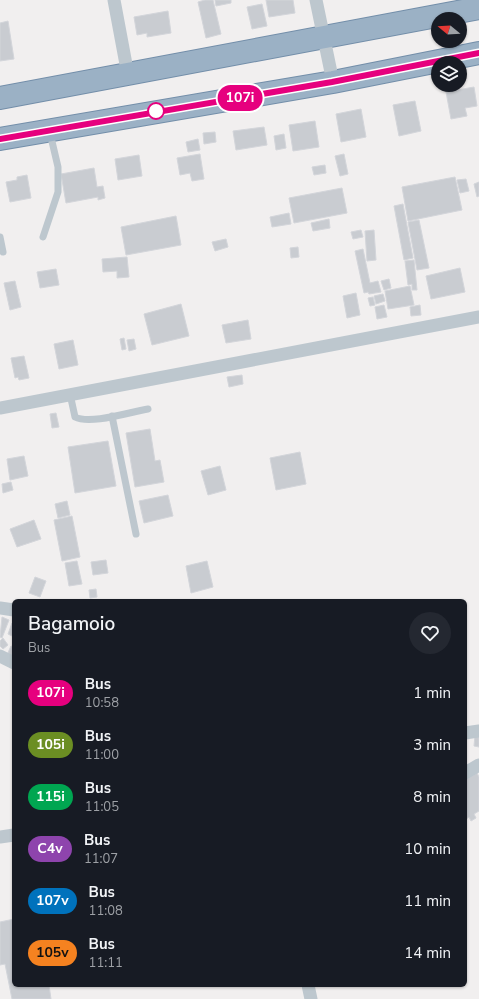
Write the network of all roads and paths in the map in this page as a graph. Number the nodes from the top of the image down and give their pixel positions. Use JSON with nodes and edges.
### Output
{"nodes":[{"id":1,"x":114,"y":0,"type":"edge"},
{"id":2,"x":316,"y":0,"type":"edge"},
{"id":3,"x":479,"y":8,"type":"edge"},
{"id":4,"x":322,"y":36,"type":"junction"},
{"id":5,"x":479,"y":53,"type":"edge"},
{"id":6,"x":128,"y":75,"type":"junction"},
{"id":7,"x":332,"y":82,"type":"junction"},
{"id":8,"x":0,"y":98,"type":"edge"},
{"id":9,"x":49,"y":130,"type":"junction"},
{"id":10,"x":0,"y":139,"type":"edge"},
{"id":11,"x":0,"y":237,"type":"edge"},
{"id":12,"x":42,"y":238,"type":"dead end"},
{"id":13,"x":3,"y":252,"type":"dead end"},
{"id":14,"x":479,"y":318,"type":"edge"},
{"id":15,"x":70,"y":394,"type":"junction"},
{"id":16,"x":0,"y":408,"type":"edge"},
{"id":17,"x":148,"y":409,"type":"dead end"},
{"id":18,"x":112,"y":416,"type":"junction"},
{"id":19,"x":136,"y":534,"type":"dead end"},
{"id":20,"x":0,"y":608,"type":"edge"},
{"id":21,"x":12,"y":610,"type":"edge"},
{"id":22,"x":0,"y":656,"type":"edge"},
{"id":23,"x":12,"y":662,"type":"edge"},
{"id":24,"x":479,"y":731,"type":"edge"},
{"id":25,"x":467,"y":733,"type":"edge"},
{"id":26,"x":479,"y":765,"type":"edge"},
{"id":27,"x":467,"y":772,"type":"edge"},
{"id":28,"x":12,"y":835,"type":"edge"},
{"id":29,"x":0,"y":838,"type":"edge"},
{"id":30,"x":308,"y":987,"type":"edge"},
{"id":31,"x":311,"y":999,"type":"edge"}],
"edges":[{"from":1,"to":6,"type":"street"},
{"from":2,"to":4,"type":"street"},
{"from":3,"to":4,"type":"highway"},
{"from":4,"to":6,"type":"highway"},
{"from":4,"to":7,"type":"street"},
{"from":5,"to":7,"type":"highway"},
{"from":6,"to":8,"type":"highway"},
{"from":7,"to":9,"type":"highway"},
{"from":9,"to":10,"type":"highway"},
{"from":9,"to":12,"type":"lane"},
{"from":11,"to":13,"type":"lane"},
{"from":14,"to":15,"type":"street"},
{"from":15,"to":16,"type":"street"},
{"from":15,"to":18,"type":"lane"},
{"from":17,"to":18,"type":"lane"},
{"from":18,"to":19,"type":"lane"},
{"from":20,"to":21,"type":"street"},
{"from":22,"to":23,"type":"street"},
{"from":24,"to":25,"type":"street"},
{"from":26,"to":27,"type":"street"},
{"from":28,"to":29,"type":"street"},
{"from":30,"to":31,"type":"street"}]}
